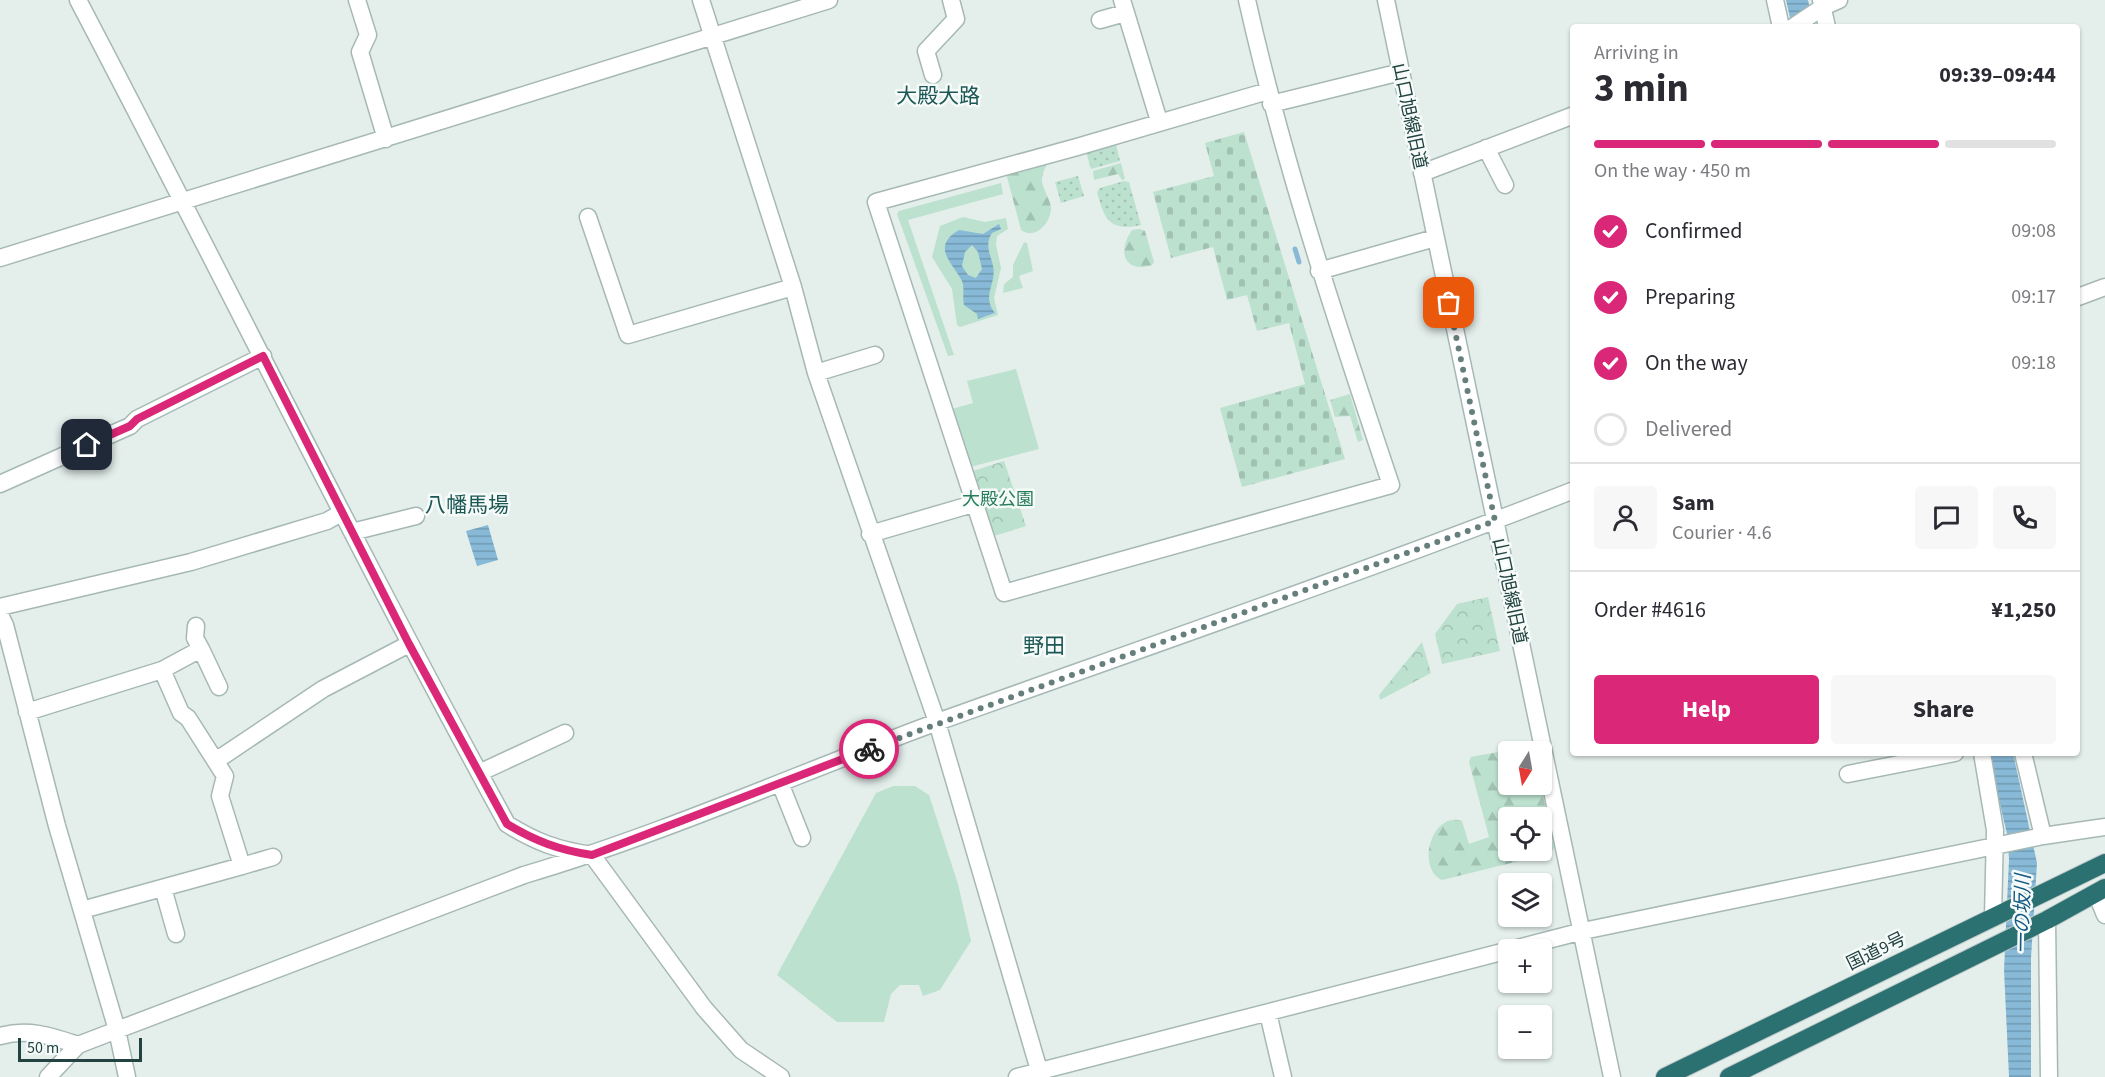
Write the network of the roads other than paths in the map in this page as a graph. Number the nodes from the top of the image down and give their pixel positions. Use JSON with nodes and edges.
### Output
{"nodes":[{"id":1,"x":78,"y":0,"type":"edge"},
{"id":2,"x":357,"y":0,"type":"edge"},
{"id":3,"x":701,"y":0,"type":"edge"},
{"id":4,"x":829,"y":0,"type":"edge"},
{"id":5,"x":951,"y":0,"type":"edge"},
{"id":6,"x":1247,"y":0,"type":"edge"},
{"id":7,"x":1386,"y":0,"type":"edge"},
{"id":8,"x":1775,"y":0,"type":"edge"},
{"id":9,"x":1839,"y":0,"type":"edge"},
{"id":10,"x":1124,"y":6,"type":"edge"},
{"id":11,"x":1820,"y":6,"type":"edge"},
{"id":12,"x":1100,"y":20,"type":"dead end"},
{"id":13,"x":1780,"y":24,"type":"edge"},
{"id":14,"x":1797,"y":24,"type":"edge"},
{"id":15,"x":1826,"y":24,"type":"edge"},
{"id":16,"x":711,"y":35,"type":"junction"},
{"id":17,"x":1401,"y":72,"type":"junction"},
{"id":18,"x":933,"y":75,"type":"dead end"},
{"id":19,"x":1269,"y":97,"type":"junction"},
{"id":20,"x":1570,"y":116,"type":"edge"},
{"id":21,"x":1159,"y":121,"type":"junction"},
{"id":22,"x":386,"y":139,"type":"junction"},
{"id":23,"x":1486,"y":148,"type":"junction"},
{"id":24,"x":1422,"y":173,"type":"junction"},
{"id":25,"x":1505,"y":184,"type":"dead end"},
{"id":26,"x":183,"y":200,"type":"junction"},
{"id":27,"x":588,"y":217,"type":"dead end"},
{"id":28,"x":1435,"y":238,"type":"junction"},
{"id":29,"x":0,"y":258,"type":"edge"},
{"id":30,"x":1319,"y":271,"type":"junction"},
{"id":31,"x":793,"y":287,"type":"junction"},
{"id":32,"x":2105,"y":287,"type":"edge"},
{"id":33,"x":2080,"y":296,"type":"edge"},
{"id":34,"x":875,"y":355,"type":"dead end"},
{"id":35,"x":263,"y":356,"type":"junction"},
{"id":36,"x":816,"y":373,"type":"junction"},
{"id":37,"x":0,"y":484,"type":"edge"},
{"id":38,"x":1570,"y":492,"type":"edge"},
{"id":39,"x":973,"y":504,"type":"junction"},
{"id":40,"x":341,"y":513,"type":"junction"},
{"id":41,"x":416,"y":516,"type":"dead end"},
{"id":42,"x":1495,"y":521,"type":"junction"},
{"id":43,"x":352,"y":532,"type":"junction"},
{"id":44,"x":870,"y":534,"type":"junction"},
{"id":45,"x":0,"y":607,"type":"edge"},
{"id":46,"x":0,"y":615,"type":"edge"},
{"id":47,"x":196,"y":626,"type":"dead end"},
{"id":48,"x":409,"y":644,"type":"junction"},
{"id":49,"x":201,"y":649,"type":"junction"},
{"id":50,"x":162,"y":670,"type":"junction"},
{"id":51,"x":219,"y":687,"type":"dead end"},
{"id":52,"x":27,"y":712,"type":"junction"},
{"id":53,"x":937,"y":722,"type":"junction"},
{"id":54,"x":565,"y":733,"type":"dead end"},
{"id":55,"x":1940,"y":756,"type":"edge"},
{"id":56,"x":1983,"y":756,"type":"edge"},
{"id":57,"x":2024,"y":756,"type":"edge"},
{"id":58,"x":214,"y":758,"type":"junction"},
{"id":59,"x":479,"y":773,"type":"junction"},
{"id":60,"x":1848,"y":774,"type":"dead end"},
{"id":61,"x":780,"y":783,"type":"junction"},
{"id":62,"x":2105,"y":827,"type":"edge"},
{"id":63,"x":2040,"y":837,"type":"junction"},
{"id":64,"x":802,"y":838,"type":"dead end"},
{"id":65,"x":2000,"y":845,"type":"junction"},
{"id":66,"x":592,"y":855,"type":"junction"},
{"id":67,"x":273,"y":858,"type":"dead end"},
{"id":68,"x":2105,"y":863,"type":"edge"},
{"id":69,"x":242,"y":866,"type":"junction"},
{"id":70,"x":163,"y":888,"type":"junction"},
{"id":71,"x":2100,"y":891,"type":"edge"},
{"id":72,"x":82,"y":910,"type":"junction"},
{"id":73,"x":1997,"y":915,"type":"junction"},
{"id":74,"x":2105,"y":915,"type":"edge"},
{"id":75,"x":2044,"y":922,"type":"junction"},
{"id":76,"x":1583,"y":932,"type":"junction"},
{"id":77,"x":176,"y":934,"type":"dead end"},
{"id":78,"x":1269,"y":1013,"type":"junction"},
{"id":79,"x":117,"y":1030,"type":"junction"},
{"id":80,"x":0,"y":1036,"type":"edge"},
{"id":81,"x":78,"y":1045,"type":"junction"},
{"id":82,"x":1040,"y":1074,"type":"edge"},
{"id":83,"x":48,"y":1077,"type":"edge"},
{"id":84,"x":127,"y":1077,"type":"edge"},
{"id":85,"x":781,"y":1077,"type":"edge"},
{"id":86,"x":1017,"y":1077,"type":"edge"},
{"id":87,"x":1283,"y":1077,"type":"edge"},
{"id":88,"x":1612,"y":1077,"type":"edge"},
{"id":89,"x":1665,"y":1077,"type":"edge"},
{"id":90,"x":1729,"y":1077,"type":"edge"},
{"id":91,"x":2049,"y":1077,"type":"edge"}],
"edges":[{"from":1,"to":26,"type":"street"},
{"from":2,"to":22,"type":"street"},
{"from":3,"to":16,"type":"street"},
{"from":4,"to":16,"type":"street"},
{"from":5,"to":18,"type":"street"},
{"from":6,"to":19,"type":"street"},
{"from":7,"to":17,"type":"street","name":"山口旭線旧道"},
{"from":8,"to":13,"type":"street"},
{"from":9,"to":11,"type":"street"},
{"from":10,"to":12,"type":"street"},
{"from":10,"to":21,"type":"street"},
{"from":11,"to":14,"type":"street"},
{"from":11,"to":15,"type":"street"},
{"from":16,"to":22,"type":"street"},
{"from":16,"to":31,"type":"street"},
{"from":17,"to":19,"type":"street"},
{"from":17,"to":24,"type":"street","name":"山口旭線旧道"},
{"from":19,"to":21,"type":"street"},
{"from":19,"to":30,"type":"street"},
{"from":20,"to":23,"type":"street"},
{"from":21,"to":39,"type":"street"},
{"from":22,"to":26,"type":"street"},
{"from":23,"to":24,"type":"street"},
{"from":23,"to":25,"type":"street"},
{"from":24,"to":28,"type":"street","name":"山口旭線旧道"},
{"from":26,"to":29,"type":"street"},
{"from":26,"to":35,"type":"street"},
{"from":27,"to":31,"type":"street"},
{"from":28,"to":30,"type":"street"},
{"from":28,"to":42,"type":"street","name":"山口旭線旧道"},
{"from":30,"to":39,"type":"street"},
{"from":31,"to":36,"type":"street"},
{"from":32,"to":33,"type":"street"},
{"from":34,"to":36,"type":"street"},
{"from":35,"to":37,"type":"street"},
{"from":35,"to":40,"type":"street"},
{"from":36,"to":44,"type":"street"},
{"from":38,"to":42,"type":"street"},
{"from":39,"to":44,"type":"street"},
{"from":40,"to":43,"type":"street"},
{"from":40,"to":45,"type":"street"},
{"from":41,"to":43,"type":"street"},
{"from":42,"to":53,"type":"street"},
{"from":42,"to":76,"type":"street","name":"山口旭線旧道"},
{"from":43,"to":48,"type":"street"},
{"from":44,"to":53,"type":"street"},
{"from":46,"to":52,"type":"street"},
{"from":47,"to":49,"type":"street"},
{"from":48,"to":58,"type":"street"},
{"from":48,"to":59,"type":"street"},
{"from":49,"to":50,"type":"street"},
{"from":49,"to":51,"type":"street"},
{"from":50,"to":52,"type":"street"},
{"from":50,"to":58,"type":"street"},
{"from":52,"to":72,"type":"street"},
{"from":53,"to":61,"type":"street"},
{"from":53,"to":82,"type":"street"},
{"from":54,"to":59,"type":"street"},
{"from":55,"to":60,"type":"street"},
{"from":56,"to":65,"type":"street"},
{"from":57,"to":63,"type":"street"},
{"from":58,"to":69,"type":"street"},
{"from":59,"to":66,"type":"street"},
{"from":61,"to":64,"type":"street"},
{"from":61,"to":66,"type":"street"},
{"from":62,"to":63,"type":"street"},
{"from":63,"to":65,"type":"street"},
{"from":65,"to":73,"type":"street"},
{"from":65,"to":76,"type":"street"},
{"from":66,"to":79,"type":"street"},
{"from":66,"to":85,"type":"street"},
{"from":67,"to":69,"type":"street"},
{"from":68,"to":73,"type":"highway","name":"国道9号"},
{"from":69,"to":70,"type":"street"},
{"from":70,"to":72,"type":"street"},
{"from":70,"to":77,"type":"street"},
{"from":71,"to":74,"type":"street"},
{"from":71,"to":75,"type":"highway"},
{"from":72,"to":79,"type":"street"},
{"from":73,"to":89,"type":"highway","name":"国道9号"},
{"from":75,"to":90,"type":"highway"},
{"from":75,"to":91,"type":"street"},
{"from":76,"to":78,"type":"street"},
{"from":76,"to":88,"type":"street","name":"山口旭線旧道"},
{"from":78,"to":82,"type":"street"},
{"from":78,"to":87,"type":"street"},
{"from":79,"to":81,"type":"street"},
{"from":79,"to":84,"type":"street"},
{"from":80,"to":81,"type":"street"},
{"from":81,"to":83,"type":"street"},
{"from":82,"to":86,"type":"street"}]}
